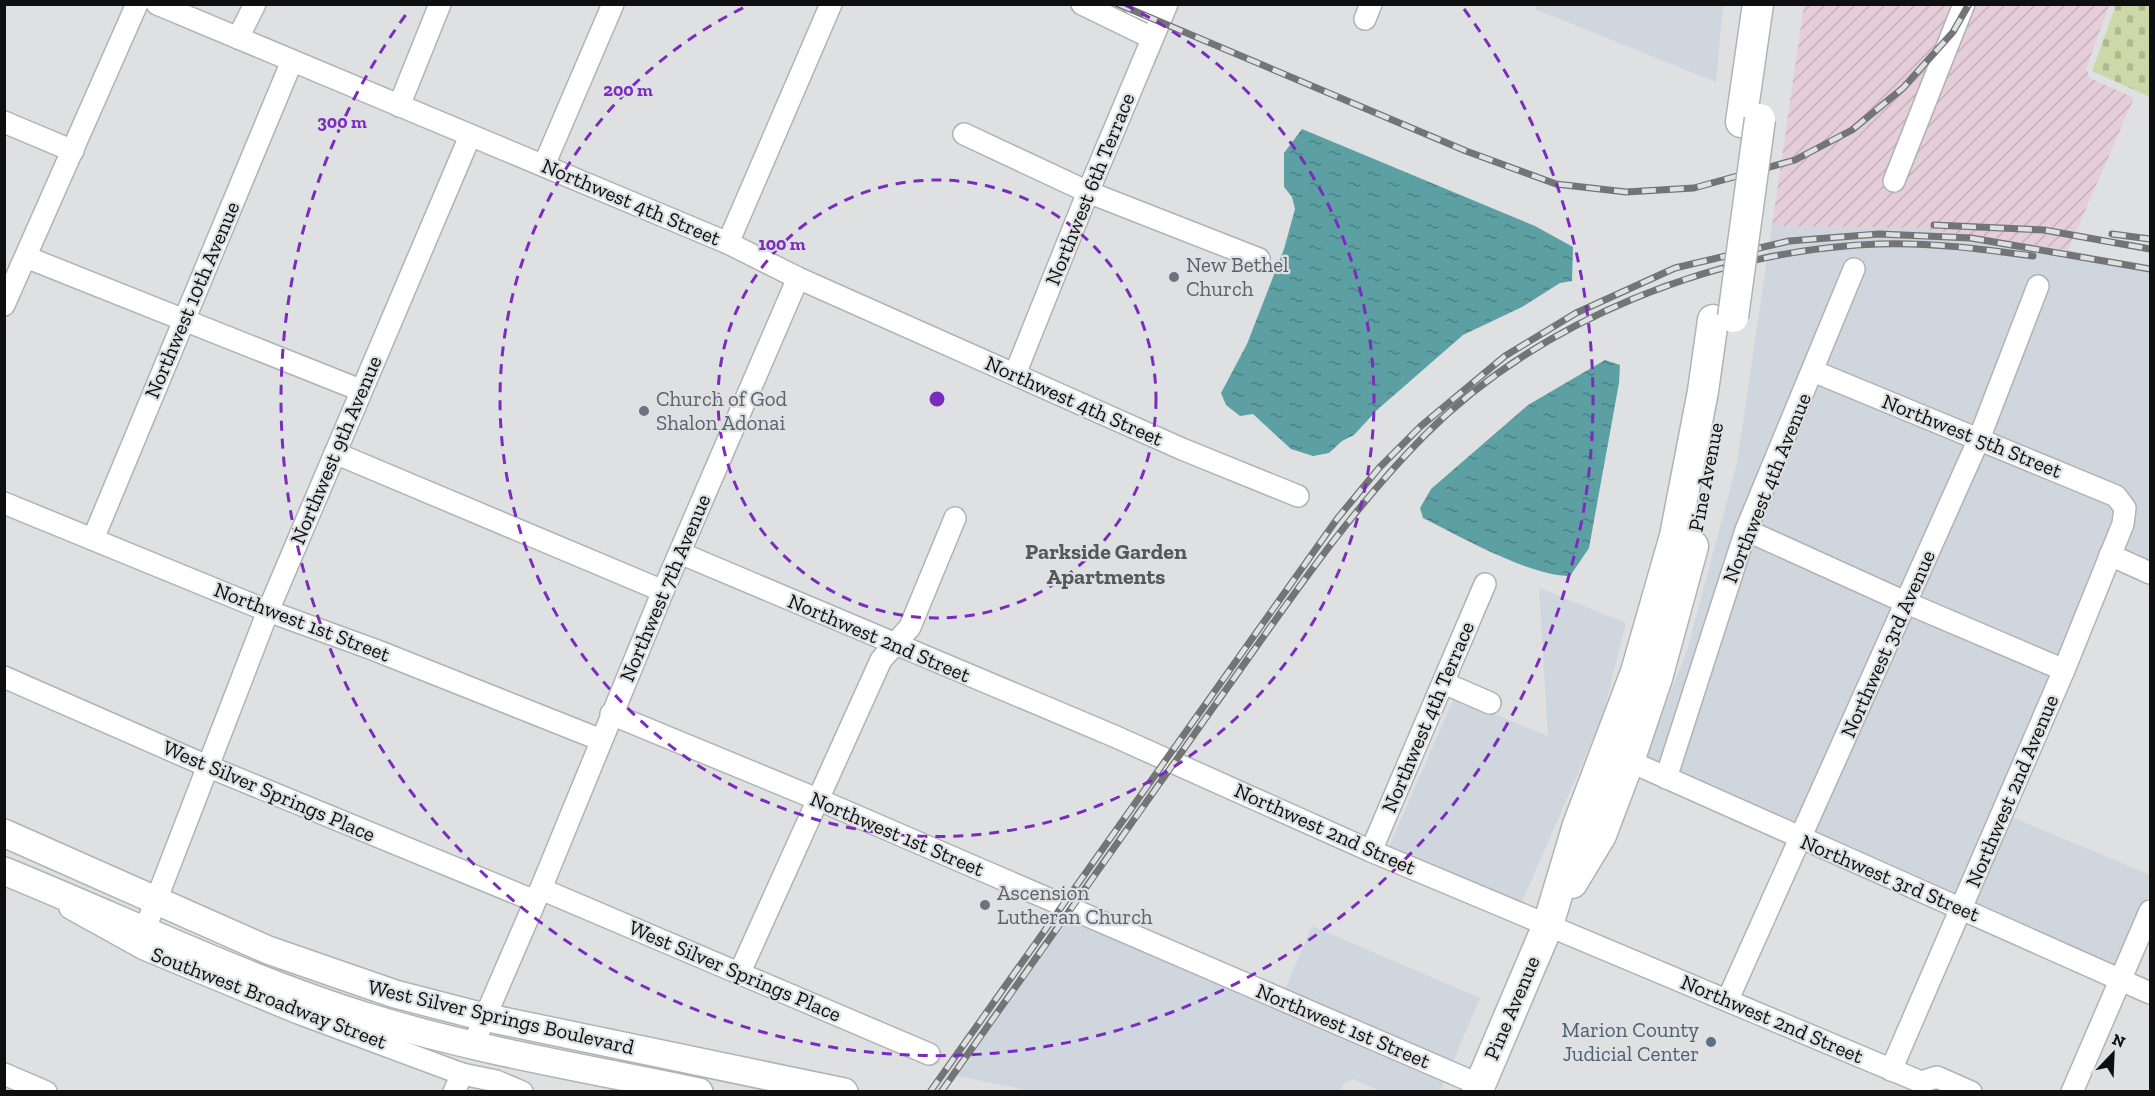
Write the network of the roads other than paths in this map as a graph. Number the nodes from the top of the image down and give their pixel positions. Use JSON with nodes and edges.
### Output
{"nodes":[{"id":1,"x":137,"y":4,"type":"edge"},
{"id":2,"x":157,"y":4,"type":"edge"},
{"id":3,"x":255,"y":4,"type":"edge"},
{"id":4,"x":440,"y":4,"type":"edge"},
{"id":5,"x":613,"y":4,"type":"edge"},
{"id":6,"x":831,"y":4,"type":"edge"},
{"id":7,"x":1082,"y":4,"type":"edge"},
{"id":8,"x":1133,"y":4,"type":"edge"},
{"id":9,"x":1758,"y":4,"type":"edge"},
{"id":10,"x":1776,"y":4,"type":"edge"},
{"id":11,"x":1964,"y":4,"type":"edge"},
{"id":12,"x":1164,"y":11,"type":"edge"},
{"id":13,"x":238,"y":38,"type":"junction"},
{"id":14,"x":1152,"y":38,"type":"junction"},
{"id":15,"x":292,"y":61,"type":"junction"},
{"id":16,"x":399,"y":106,"type":"junction"},
{"id":17,"x":1750,"y":121,"type":"junction"},
{"id":18,"x":4,"y":122,"type":"edge"},
{"id":19,"x":964,"y":134,"type":"dead end"},
{"id":20,"x":470,"y":136,"type":"junction"},
{"id":21,"x":73,"y":151,"type":"junction"},
{"id":22,"x":544,"y":165,"type":"junction"},
{"id":23,"x":1894,"y":181,"type":"dead end"},
{"id":24,"x":1088,"y":192,"type":"junction"},
{"id":25,"x":728,"y":243,"type":"junction"},
{"id":26,"x":26,"y":257,"type":"junction"},
{"id":27,"x":1259,"y":259,"type":"dead end"},
{"id":28,"x":1854,"y":269,"type":"dead end"},
{"id":29,"x":798,"y":278,"type":"junction"},
{"id":30,"x":2038,"y":286,"type":"dead end"},
{"id":31,"x":5,"y":303,"type":"edge"},
{"id":32,"x":1723,"y":319,"type":"junction"},
{"id":33,"x":184,"y":320,"type":"junction"},
{"id":34,"x":1814,"y":371,"type":"junction"},
{"id":35,"x":1015,"y":374,"type":"junction"},
{"id":36,"x":360,"y":390,"type":"junction"},
{"id":37,"x":1979,"y":439,"type":"junction"},
{"id":38,"x":335,"y":453,"type":"junction"},
{"id":39,"x":1298,"y":496,"type":"dead end"},
{"id":40,"x":4,"y":503,"type":"edge"},
{"id":41,"x":2125,"y":508,"type":"joint"},
{"id":42,"x":955,"y":518,"type":"dead end"},
{"id":43,"x":1746,"y":530,"type":"junction"},
{"id":44,"x":93,"y":539,"type":"junction"},
{"id":45,"x":680,"y":553,"type":"junction"},
{"id":46,"x":2110,"y":555,"type":"junction"},
{"id":47,"x":2151,"y":573,"type":"edge"},
{"id":48,"x":1485,"y":584,"type":"dead end"},
{"id":49,"x":663,"y":591,"type":"junction"},
{"id":50,"x":1907,"y":603,"type":"junction"},
{"id":51,"x":268,"y":611,"type":"junction"},
{"id":52,"x":893,"y":644,"type":"junction"},
{"id":53,"x":2064,"y":670,"type":"junction"},
{"id":54,"x":4,"y":677,"type":"edge"},
{"id":55,"x":1444,"y":683,"type":"junction"},
{"id":56,"x":1490,"y":703,"type":"dead end"},
{"id":57,"x":611,"y":714,"type":"junction"},
{"id":58,"x":601,"y":740,"type":"junction"},
{"id":59,"x":1629,"y":760,"type":"junction"},
{"id":60,"x":207,"y":765,"type":"junction"},
{"id":61,"x":1666,"y":778,"type":"junction"},
{"id":62,"x":817,"y":800,"type":"junction"},
{"id":63,"x":5,"y":834,"type":"edge"},
{"id":64,"x":1799,"y":838,"type":"junction"},
{"id":65,"x":1371,"y":851,"type":"junction"},
{"id":66,"x":16,"y":875,"type":"edge"},
{"id":67,"x":538,"y":895,"type":"junction"},
{"id":68,"x":155,"y":901,"type":"junction"},
{"id":69,"x":1962,"y":908,"type":"junction"},
{"id":70,"x":2151,"y":911,"type":"edge"},
{"id":71,"x":1548,"y":925,"type":"junction"},
{"id":72,"x":145,"y":929,"type":"junction"},
{"id":73,"x":740,"y":972,"type":"junction"},
{"id":74,"x":2120,"y":980,"type":"junction"},
{"id":75,"x":2151,"y":993,"type":"edge"},
{"id":76,"x":1728,"y":999,"type":"junction"},
{"id":77,"x":484,"y":1017,"type":"junction"},
{"id":78,"x":473,"y":1045,"type":"junction"},
{"id":79,"x":929,"y":1054,"type":"dead end"},
{"id":80,"x":1891,"y":1070,"type":"junction"},
{"id":81,"x":4,"y":1074,"type":"edge"},
{"id":82,"x":458,"y":1083,"type":"edge"},
{"id":83,"x":1478,"y":1088,"type":"edge"},
{"id":84,"x":46,"y":1092,"type":"edge"},
{"id":85,"x":522,"y":1092,"type":"edge"},
{"id":86,"x":699,"y":1092,"type":"edge"},
{"id":87,"x":844,"y":1092,"type":"edge"},
{"id":88,"x":1971,"y":1092,"type":"edge"},
{"id":89,"x":2072,"y":1092,"type":"edge"}],
"edges":[{"from":1,"to":21,"type":"street"},
{"from":2,"to":13,"type":"street","name":"Northwest 4th Street"},
{"from":3,"to":13,"type":"street"},
{"from":4,"to":16,"type":"street"},
{"from":5,"to":22,"type":"street"},
{"from":6,"to":25,"type":"street"},
{"from":7,"to":14,"type":"street"},
{"from":8,"to":12,"type":"street"},
{"from":9,"to":17,"type":"highway","name":"Pine Avenue"},
{"from":10,"to":17,"type":"highway","name":"Pine Avenue"},
{"from":11,"to":23,"type":"street"},
{"from":12,"to":14,"type":"street","name":"Northwest 6th Terrace"},
{"from":13,"to":15,"type":"street","name":"Northwest 4th Street"},
{"from":14,"to":24,"type":"street","name":"Northwest 6th Terrace"},
{"from":15,"to":16,"type":"street","name":"Northwest 4th Street"},
{"from":15,"to":33,"type":"street","name":"Northwest 10th Avenue"},
{"from":16,"to":20,"type":"street","name":"Northwest 4th Street"},
{"from":17,"to":32,"type":"highway","name":"Pine Avenue","bridge":true},
{"from":18,"to":21,"type":"street"},
{"from":19,"to":24,"type":"street"},
{"from":20,"to":22,"type":"street","name":"Northwest 4th Street"},
{"from":20,"to":36,"type":"street","name":"Northwest 9th Avenue"},
{"from":21,"to":26,"type":"street"},
{"from":22,"to":25,"type":"street","name":"Northwest 4th Street"},
{"from":24,"to":27,"type":"street"},
{"from":24,"to":35,"type":"street","name":"Northwest 6th Terrace"},
{"from":25,"to":29,"type":"street","name":"Northwest 4th Street"},
{"from":26,"to":31,"type":"street"},
{"from":26,"to":33,"type":"street"},
{"from":28,"to":34,"type":"street","name":"Northwest 4th Avenue"},
{"from":29,"to":35,"type":"street","name":"Northwest 4th Street"},
{"from":29,"to":45,"type":"street","name":"Northwest 7th Avenue"},
{"from":30,"to":37,"type":"street","name":"Northwest 3rd Avenue"},
{"from":32,"to":59,"type":"highway","name":"Pine Avenue"},
{"from":32,"to":71,"type":"highway","name":"Pine Avenue"},
{"from":33,"to":36,"type":"street"},
{"from":33,"to":44,"type":"street","name":"Northwest 10th Avenue"},
{"from":34,"to":37,"type":"street","name":"Northwest 5th Street"},
{"from":34,"to":43,"type":"street","name":"Northwest 4th Avenue"},
{"from":35,"to":39,"type":"street","name":"Northwest 4th Street"},
{"from":36,"to":38,"type":"street","name":"Northwest 9th Avenue"},
{"from":37,"to":41,"type":"street","name":"Northwest 5th Street"},
{"from":37,"to":50,"type":"street","name":"Northwest 3rd Avenue"},
{"from":38,"to":49,"type":"street"},
{"from":38,"to":51,"type":"street","name":"Northwest 9th Avenue"},
{"from":40,"to":44,"type":"street","name":"Northwest 1st Street"},
{"from":41,"to":46,"type":"street","name":"Northwest 2nd Avenue"},
{"from":42,"to":52,"type":"street"},
{"from":43,"to":50,"type":"street"},
{"from":43,"to":61,"type":"street","name":"Northwest 4th Avenue"},
{"from":44,"to":51,"type":"street","name":"Northwest 1st Street"},
{"from":45,"to":49,"type":"street","name":"Northwest 7th Avenue"},
{"from":45,"to":52,"type":"street","name":"Northwest 2nd Street"},
{"from":46,"to":47,"type":"street"},
{"from":46,"to":53,"type":"street","name":"Northwest 2nd Avenue"},
{"from":48,"to":55,"type":"street","name":"Northwest 4th Terrace"},
{"from":49,"to":57,"type":"street","name":"Northwest 7th Avenue"},
{"from":50,"to":53,"type":"street"},
{"from":50,"to":64,"type":"street","name":"Northwest 3rd Avenue"},
{"from":51,"to":58,"type":"street","name":"Northwest 1st Street"},
{"from":51,"to":60,"type":"street","name":"Northwest 9th Avenue"},
{"from":52,"to":62,"type":"street"},
{"from":52,"to":65,"type":"street","name":"Northwest 2nd Street"},
{"from":53,"to":69,"type":"street","name":"Northwest 2nd Avenue"},
{"from":54,"to":60,"type":"street","name":"West Silver Springs Place"},
{"from":55,"to":56,"type":"street"},
{"from":55,"to":65,"type":"street","name":"Northwest 4th Terrace"},
{"from":57,"to":58,"type":"street","name":"Northwest 7th Avenue"},
{"from":57,"to":62,"type":"street","name":"Northwest 1st Street"},
{"from":58,"to":67,"type":"street","name":"Northwest 7th Avenue"},
{"from":59,"to":61,"type":"street","name":"Northwest 3rd Street"},
{"from":59,"to":71,"type":"highway","name":"Pine Avenue"},
{"from":60,"to":67,"type":"street","name":"West Silver Springs Place"},
{"from":60,"to":68,"type":"street","name":"Northwest 9th Avenue"},
{"from":61,"to":64,"type":"street","name":"Northwest 3rd Street"},
{"from":62,"to":73,"type":"street"},
{"from":62,"to":83,"type":"street","name":"Northwest 1st Street"},
{"from":63,"to":68,"type":"main road","name":"West Silver Springs Boulevard"},
{"from":64,"to":69,"type":"street","name":"Northwest 3rd Street"},
{"from":64,"to":76,"type":"street","name":"Northwest 3rd Avenue"},
{"from":65,"to":71,"type":"street","name":"Northwest 2nd Street"},
{"from":66,"to":72,"type":"main road","name":"West Silver Springs Boulevard"},
{"from":66,"to":82,"type":"street","name":"Southwest Broadway Street"},
{"from":67,"to":73,"type":"street","name":"West Silver Springs Place"},
{"from":67,"to":77,"type":"street","name":"Northwest 7th Avenue"},
{"from":68,"to":72,"type":"street","name":"Northwest 9th Avenue"},
{"from":68,"to":77,"type":"main road","name":"West Silver Springs Boulevard"},
{"from":69,"to":74,"type":"street","name":"Northwest 3rd Street"},
{"from":69,"to":80,"type":"street","name":"Northwest 2nd Avenue"},
{"from":70,"to":74,"type":"street"},
{"from":71,"to":76,"type":"street","name":"Northwest 2nd Street"},
{"from":71,"to":83,"type":"highway","name":"Pine Avenue"},
{"from":72,"to":78,"type":"main road","name":"West Silver Springs Boulevard"},
{"from":73,"to":79,"type":"street","name":"West Silver Springs Place"},
{"from":74,"to":75,"type":"street","name":"Northwest 3rd Street"},
{"from":74,"to":89,"type":"street"},
{"from":76,"to":80,"type":"street","name":"Northwest 2nd Street"},
{"from":77,"to":78,"type":"street","name":"Northwest 7th Avenue"},
{"from":77,"to":87,"type":"main road","name":"West Silver Springs Boulevard"},
{"from":78,"to":86,"type":"main road","name":"West Silver Springs Boulevard"},
{"from":80,"to":88,"type":"street","name":"Northwest 2nd Street"},
{"from":81,"to":84,"type":"street"},
{"from":82,"to":85,"type":"street","name":"Southwest Broadway Street"}]}
